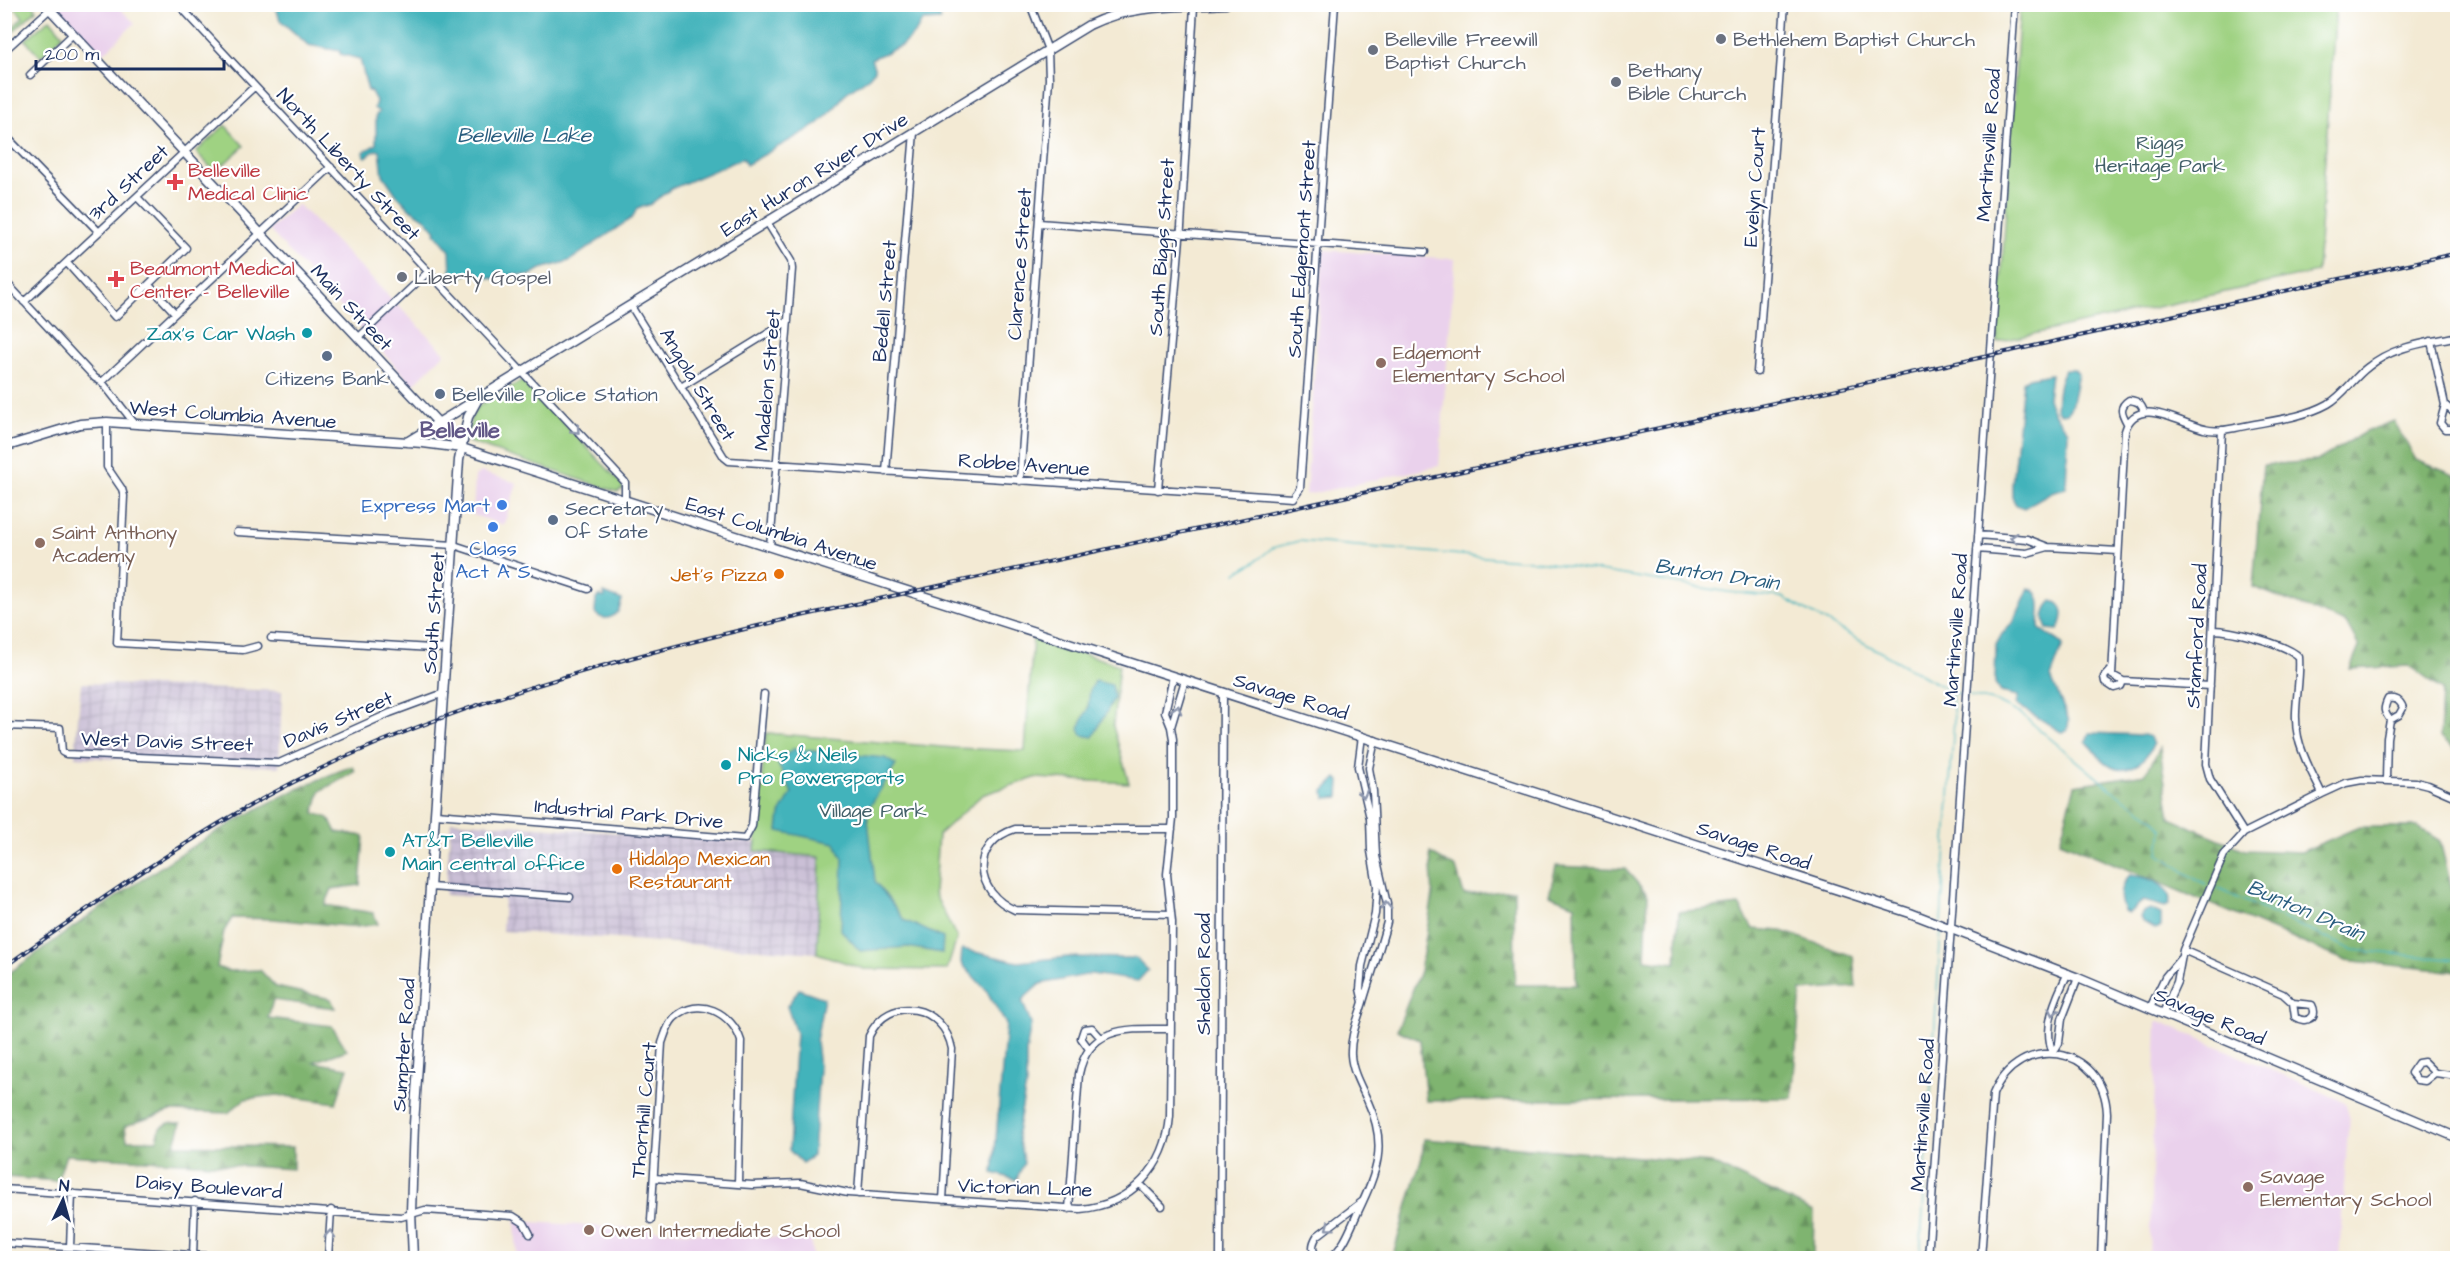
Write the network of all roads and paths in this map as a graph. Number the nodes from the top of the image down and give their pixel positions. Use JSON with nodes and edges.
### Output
{"nodes":[{"id":1,"x":178,"y":4,"type":"edge"},
{"id":2,"x":1030,"y":4,"type":"edge"},
{"id":3,"x":1226,"y":4,"type":"edge"},
{"id":4,"x":1335,"y":4,"type":"edge"},
{"id":5,"x":1785,"y":4,"type":"edge"},
{"id":6,"x":2014,"y":4,"type":"edge"},
{"id":7,"x":1174,"y":6,"type":"edge"},
{"id":8,"x":1194,"y":6,"type":"junction"},
{"id":9,"x":47,"y":7,"type":"edge"},
{"id":10,"x":73,"y":34,"type":"junction"},
{"id":11,"x":1048,"y":50,"type":"junction"},
{"id":12,"x":4,"y":51,"type":"edge"},
{"id":13,"x":30,"y":75,"type":"dead end"},
{"id":14,"x":254,"y":87,"type":"junction"},
{"id":15,"x":914,"y":132,"type":"junction"},
{"id":16,"x":4,"y":134,"type":"edge"},
{"id":17,"x":184,"y":152,"type":"junction"},
{"id":18,"x":331,"y":167,"type":"junction"},
{"id":19,"x":137,"y":197,"type":"junction"},
{"id":20,"x":767,"y":222,"type":"junction"},
{"id":21,"x":1039,"y":223,"type":"junction"},
{"id":22,"x":99,"y":232,"type":"junction"},
{"id":23,"x":260,"y":233,"type":"junction"},
{"id":24,"x":1179,"y":235,"type":"junction"},
{"id":25,"x":1318,"y":244,"type":"junction"},
{"id":26,"x":1425,"y":252,"type":"dead end"},
{"id":27,"x":67,"y":263,"type":"junction"},
{"id":28,"x":428,"y":272,"type":"junction"},
{"id":29,"x":4,"y":280,"type":"edge"},
{"id":30,"x":149,"y":285,"type":"junction"},
{"id":31,"x":24,"y":302,"type":"junction"},
{"id":32,"x":631,"y":306,"type":"junction"},
{"id":33,"x":175,"y":313,"type":"junction"},
{"id":34,"x":788,"y":321,"type":"junction"},
{"id":35,"x":2457,"y":336,"type":"edge"},
{"id":36,"x":358,"y":338,"type":"junction"},
{"id":37,"x":2431,"y":342,"type":"junction"},
{"id":38,"x":521,"y":372,"type":"junction"},
{"id":39,"x":1757,"y":372,"type":"dead end"},
{"id":40,"x":102,"y":382,"type":"junction"},
{"id":41,"x":681,"y":387,"type":"junction"},
{"id":42,"x":479,"y":397,"type":"junction"},
{"id":43,"x":2445,"y":405,"type":"junction"},
{"id":44,"x":2144,"y":412,"type":"junction"},
{"id":45,"x":2457,"y":417,"type":"edge"},
{"id":46,"x":107,"y":423,"type":"junction"},
{"id":47,"x":2127,"y":423,"type":"junction"},
{"id":48,"x":135,"y":424,"type":"junction"},
{"id":49,"x":437,"y":424,"type":"junction"},
{"id":50,"x":2457,"y":424,"type":"edge"},
{"id":51,"x":2222,"y":430,"type":"junction"},
{"id":52,"x":406,"y":442,"type":"junction"},
{"id":53,"x":4,"y":447,"type":"edge"},
{"id":54,"x":462,"y":448,"type":"junction"},
{"id":55,"x":748,"y":463,"type":"joint"},
{"id":56,"x":777,"y":465,"type":"junction"},
{"id":57,"x":886,"y":472,"type":"junction"},
{"id":58,"x":1020,"y":481,"type":"junction"},
{"id":59,"x":1158,"y":490,"type":"junction"},
{"id":60,"x":1297,"y":496,"type":"joint"},
{"id":61,"x":626,"y":500,"type":"junction"},
{"id":62,"x":237,"y":532,"type":"dead end"},
{"id":63,"x":1978,"y":535,"type":"junction"},
{"id":64,"x":454,"y":545,"type":"junction"},
{"id":65,"x":770,"y":547,"type":"junction"},
{"id":66,"x":2048,"y":547,"type":"junction"},
{"id":67,"x":1977,"y":549,"type":"junction"},
{"id":68,"x":2118,"y":551,"type":"junction"},
{"id":69,"x":588,"y":589,"type":"dead end"},
{"id":70,"x":1023,"y":628,"type":"joint"},
{"id":71,"x":2213,"y":630,"type":"junction"},
{"id":72,"x":270,"y":638,"type":"dead end"},
{"id":73,"x":258,"y":646,"type":"dead end"},
{"id":74,"x":447,"y":649,"type":"junction"},
{"id":75,"x":2112,"y":668,"type":"junction"},
{"id":76,"x":1173,"y":677,"type":"junction"},
{"id":77,"x":1185,"y":680,"type":"junction"},
{"id":78,"x":2123,"y":681,"type":"junction"},
{"id":79,"x":2210,"y":686,"type":"junction"},
{"id":80,"x":1223,"y":692,"type":"junction"},
{"id":81,"x":444,"y":693,"type":"junction"},
{"id":82,"x":764,"y":694,"type":"dead end"},
{"id":83,"x":2391,"y":720,"type":"dead end"},
{"id":84,"x":4,"y":726,"type":"edge"},
{"id":85,"x":1171,"y":727,"type":"junction"},
{"id":86,"x":1362,"y":736,"type":"junction"},
{"id":87,"x":1375,"y":740,"type":"junction"},
{"id":88,"x":279,"y":763,"type":"joint"},
{"id":89,"x":2386,"y":780,"type":"junction"},
{"id":90,"x":2322,"y":794,"type":"junction"},
{"id":91,"x":2457,"y":798,"type":"edge"},
{"id":92,"x":435,"y":814,"type":"junction"},
{"id":93,"x":1172,"y":829,"type":"junction"},
{"id":94,"x":2244,"y":832,"type":"junction"},
{"id":95,"x":434,"y":834,"type":"joint"},
{"id":96,"x":1373,"y":839,"type":"junction"},
{"id":97,"x":430,"y":887,"type":"junction"},
{"id":98,"x":570,"y":897,"type":"dead end"},
{"id":99,"x":1171,"y":914,"type":"junction"},
{"id":100,"x":1952,"y":928,"type":"junction"},
{"id":101,"x":1370,"y":939,"type":"junction"},
{"id":102,"x":1381,"y":943,"type":"junction"},
{"id":103,"x":2183,"y":950,"type":"junction"},
{"id":104,"x":2180,"y":958,"type":"junction"},
{"id":105,"x":2068,"y":973,"type":"junction"},
{"id":106,"x":2078,"y":978,"type":"junction"},
{"id":107,"x":1363,"y":1003,"type":"junction"},
{"id":108,"x":2293,"y":1003,"type":"dead end"},
{"id":109,"x":2150,"y":1008,"type":"junction"},
{"id":110,"x":2163,"y":1014,"type":"junction"},
{"id":111,"x":1171,"y":1029,"type":"junction"},
{"id":112,"x":1101,"y":1038,"type":"junction"},
{"id":113,"x":1089,"y":1049,"type":"junction"},
{"id":114,"x":2053,"y":1053,"type":"junction"},
{"id":115,"x":2435,"y":1073,"type":"dead end"},
{"id":116,"x":2457,"y":1076,"type":"edge"},
{"id":117,"x":2457,"y":1138,"type":"edge"},
{"id":118,"x":654,"y":1178,"type":"junction"},
{"id":119,"x":738,"y":1184,"type":"junction"},
{"id":120,"x":1140,"y":1184,"type":"junction"},
{"id":121,"x":4,"y":1189,"type":"edge"},
{"id":122,"x":72,"y":1193,"type":"junction"},
{"id":123,"x":858,"y":1194,"type":"junction"},
{"id":124,"x":943,"y":1200,"type":"junction"},
{"id":125,"x":195,"y":1201,"type":"junction"},
{"id":126,"x":1363,"y":1201,"type":"junction"},
{"id":127,"x":1162,"y":1206,"type":"dead end"},
{"id":128,"x":1069,"y":1209,"type":"junction"},
{"id":129,"x":331,"y":1210,"type":"junction"},
{"id":130,"x":411,"y":1212,"type":"junction"},
{"id":131,"x":651,"y":1220,"type":"dead end"},
{"id":132,"x":530,"y":1234,"type":"dead end"},
{"id":133,"x":4,"y":1243,"type":"edge"},
{"id":134,"x":70,"y":1247,"type":"junction"},
{"id":135,"x":1220,"y":1255,"type":"dead end"},
{"id":136,"x":193,"y":1256,"type":"junction"},
{"id":137,"x":238,"y":1258,"type":"edge"},
{"id":138,"x":328,"y":1258,"type":"edge"},
{"id":139,"x":413,"y":1258,"type":"edge"},
{"id":140,"x":1321,"y":1258,"type":"edge"},
{"id":141,"x":1330,"y":1258,"type":"edge"},
{"id":142,"x":1928,"y":1258,"type":"edge"},
{"id":143,"x":1981,"y":1258,"type":"edge"},
{"id":144,"x":2101,"y":1258,"type":"edge"}],
"edges":[{"from":1,"to":14,"type":"street","name":"North Liberty Street"},
{"from":2,"to":11,"type":"street","name":"Clarence Street"},
{"from":3,"to":8,"type":"street","name":"East Huron River Drive"},
{"from":4,"to":25,"type":"street","name":"South Edgemont Street"},
{"from":5,"to":39,"type":"street","name":"Evelyn Court"},
{"from":6,"to":63,"type":"street","name":"Martinsville Road"},
{"from":7,"to":8,"type":"street","name":"East Huron River Drive"},
{"from":7,"to":11,"type":"street","name":"East Huron River Drive"},
{"from":8,"to":24,"type":"street","name":"South Biggs Street"},
{"from":9,"to":10,"type":"street","name":"Main Street"},
{"from":9,"to":12,"type":"street"},
{"from":10,"to":13,"type":"street"},
{"from":10,"to":17,"type":"street","name":"Main Street"},
{"from":11,"to":15,"type":"street","name":"East Huron River Drive"},
{"from":11,"to":21,"type":"street","name":"Clarence Street"},
{"from":14,"to":17,"type":"street","name":"3rd Street"},
{"from":14,"to":18,"type":"street","name":"North Liberty Street"},
{"from":15,"to":20,"type":"street","name":"East Huron River Drive"},
{"from":15,"to":57,"type":"street","name":"Bedell Street"},
{"from":16,"to":22,"type":"street"},
{"from":17,"to":19,"type":"street","name":"3rd Street"},
{"from":17,"to":23,"type":"street","name":"Main Street"},
{"from":18,"to":23,"type":"street"},
{"from":18,"to":28,"type":"street","name":"North Liberty Street"},
{"from":19,"to":22,"type":"street","name":"3rd Street"},
{"from":19,"to":30,"type":"street"},
{"from":20,"to":32,"type":"street","name":"East Huron River Drive"},
{"from":20,"to":34,"type":"street","name":"Madelon Street"},
{"from":21,"to":24,"type":"street"},
{"from":21,"to":58,"type":"street","name":"Clarence Street"},
{"from":22,"to":27,"type":"street","name":"3rd Street"},
{"from":23,"to":33,"type":"street"},
{"from":23,"to":36,"type":"street","name":"Main Street"},
{"from":24,"to":25,"type":"street"},
{"from":24,"to":59,"type":"street","name":"South Biggs Street"},
{"from":25,"to":26,"type":"street"},
{"from":25,"to":60,"type":"street","name":"South Edgemont Street"},
{"from":27,"to":30,"type":"street"},
{"from":27,"to":31,"type":"street","name":"3rd Street"},
{"from":28,"to":36,"type":"street"},
{"from":28,"to":38,"type":"street","name":"North Liberty Street"},
{"from":29,"to":31,"type":"street"},
{"from":30,"to":33,"type":"street"},
{"from":31,"to":40,"type":"street"},
{"from":32,"to":38,"type":"street","name":"East Huron River Drive"},
{"from":32,"to":41,"type":"street","name":"Angola Street"},
{"from":33,"to":40,"type":"street"},
{"from":34,"to":41,"type":"street"},
{"from":34,"to":56,"type":"street","name":"Madelon Street"},
{"from":35,"to":37,"type":"street"},
{"from":36,"to":49,"type":"street","name":"Main Street"},
{"from":37,"to":43,"type":"street"},
{"from":37,"to":51,"type":"street"},
{"from":38,"to":42,"type":"street","name":"East Huron River Drive"},
{"from":38,"to":61,"type":"street","name":"North Liberty Street","one_way":true},
{"from":40,"to":48,"type":"street"},
{"from":41,"to":55,"type":"street","name":"Angola Street"},
{"from":42,"to":49,"type":"street","name":"East Huron River Drive"},
{"from":42,"to":54,"type":"street","name":"South Street"},
{"from":43,"to":45,"type":"street"},
{"from":43,"to":50,"type":"street"},
{"from":44,"to":47,"type":"street"},
{"from":44,"to":47,"type":"street"},
{"from":44,"to":51,"type":"street"},
{"from":46,"to":48,"type":"street","name":"West Columbia Avenue"},
{"from":46,"to":53,"type":"street","name":"West Columbia Avenue"},
{"from":46,"to":73,"type":"street"},
{"from":47,"to":68,"type":"street"},
{"from":48,"to":52,"type":"street","name":"West Columbia Avenue"},
{"from":49,"to":52,"type":"street","name":"East Huron River Drive"},
{"from":49,"to":54,"type":"street","name":"Main Street"},
{"from":51,"to":71,"type":"street","name":"Stamford Road"},
{"from":52,"to":54,"type":"street","name":"West Columbia Avenue"},
{"from":54,"to":61,"type":"street","name":"East Columbia Avenue"},
{"from":54,"to":64,"type":"street","name":"South Street"},
{"from":55,"to":56,"type":"street","name":"Robbe Avenue"},
{"from":56,"to":57,"type":"street","name":"Robbe Avenue"},
{"from":56,"to":65,"type":"street","name":"Madelon Street"},
{"from":57,"to":58,"type":"street","name":"Robbe Avenue"},
{"from":58,"to":59,"type":"street","name":"Robbe Avenue"},
{"from":59,"to":60,"type":"street","name":"Robbe Avenue"},
{"from":61,"to":65,"type":"street","name":"East Columbia Avenue"},
{"from":62,"to":64,"type":"street"},
{"from":66,"to":63,"type":"street","one_way":true},
{"from":63,"to":67,"type":"street","name":"Martinsville Road"},
{"from":64,"to":69,"type":"street"},
{"from":64,"to":74,"type":"street","name":"South Street"},
{"from":65,"to":70,"type":"street","name":"East Columbia Avenue"},
{"from":66,"to":67,"type":"street"},
{"from":66,"to":68,"type":"street"},
{"from":67,"to":100,"type":"street","name":"Martinsville Road"},
{"from":68,"to":75,"type":"street"},
{"from":70,"to":76,"type":"street","name":"Savage Road"},
{"from":71,"to":79,"type":"street","name":"Stamford Road"},
{"from":71,"to":90,"type":"street"},
{"from":72,"to":74,"type":"street"},
{"from":74,"to":81,"type":"street","name":"South Street"},
{"from":75,"to":78,"type":"street"},
{"from":75,"to":78,"type":"street"},
{"from":76,"to":77,"type":"street","name":"Savage Road"},
{"from":76,"to":85,"type":"street","name":"Victorian Lane"},
{"from":77,"to":80,"type":"street","name":"Savage Road"},
{"from":85,"to":77,"type":"street","name":"Victorian Lane","one_way":true},
{"from":78,"to":79,"type":"street"},
{"from":79,"to":94,"type":"street","name":"Stamford Road"},
{"from":80,"to":86,"type":"street","name":"Savage Road"},
{"from":80,"to":135,"type":"street","name":"Sheldon Road"},
{"from":81,"to":88,"type":"street","name":"Davis Street"},
{"from":81,"to":92,"type":"street","name":"South Street"},
{"from":82,"to":92,"type":"street","name":"Industrial Park Drive"},
{"from":83,"to":89,"type":"street"},
{"from":84,"to":88,"type":"street","name":"West Davis Street"},
{"from":85,"to":93,"type":"street","name":"Victorian Lane"},
{"from":86,"to":87,"type":"street","name":"Savage Road"},
{"from":86,"to":96,"type":"street","one_way":true},
{"from":87,"to":96,"type":"street"},
{"from":87,"to":100,"type":"street","name":"Savage Road"},
{"from":89,"to":90,"type":"street"},
{"from":89,"to":91,"type":"street"},
{"from":90,"to":94,"type":"street"},
{"from":92,"to":95,"type":"street","name":"South Street"},
{"from":93,"to":99,"type":"street","name":"Victorian Lane"},
{"from":93,"to":99,"type":"street"},
{"from":94,"to":103,"type":"street"},
{"from":95,"to":97,"type":"street","name":"Sumpter Road"},
{"from":96,"to":101,"type":"street"},
{"from":102,"to":96,"type":"street","one_way":true},
{"from":97,"to":98,"type":"street"},
{"from":97,"to":130,"type":"street","name":"Sumpter Road"},
{"from":99,"to":111,"type":"street","name":"Victorian Lane"},
{"from":100,"to":105,"type":"street","name":"Savage Road"},
{"from":100,"to":142,"type":"street","name":"Martinsville Road"},
{"from":101,"to":102,"type":"street"},
{"from":101,"to":107,"type":"street"},
{"from":102,"to":107,"type":"street"},
{"from":103,"to":104,"type":"street"},
{"from":103,"to":108,"type":"street"},
{"from":104,"to":109,"type":"street"},
{"from":104,"to":110,"type":"street"},
{"from":105,"to":106,"type":"street","name":"Savage Road"},
{"from":105,"to":114,"type":"street","one_way":true},
{"from":106,"to":109,"type":"street","name":"Savage Road"},
{"from":106,"to":114,"type":"street"},
{"from":107,"to":126,"type":"street"},
{"from":109,"to":110,"type":"street","name":"Savage Road"},
{"from":110,"to":117,"type":"street","name":"Savage Road"},
{"from":111,"to":112,"type":"street"},
{"from":111,"to":120,"type":"street","name":"Victorian Lane"},
{"from":112,"to":113,"type":"street"},
{"from":112,"to":113,"type":"street"},
{"from":113,"to":128,"type":"street"},
{"from":114,"to":143,"type":"street"},
{"from":114,"to":144,"type":"street"},
{"from":115,"to":116,"type":"street"},
{"from":118,"to":119,"type":"street","name":"Victorian Lane"},
{"from":118,"to":119,"type":"street","name":"Thornhill Court"},
{"from":118,"to":131,"type":"street","name":"Thornhill Court"},
{"from":119,"to":123,"type":"street","name":"Victorian Lane"},
{"from":120,"to":127,"type":"street"},
{"from":120,"to":128,"type":"street","name":"Victorian Lane"},
{"from":121,"to":122,"type":"street","name":"Daisy Boulevard"},
{"from":122,"to":125,"type":"street","name":"Daisy Boulevard"},
{"from":122,"to":134,"type":"street"},
{"from":123,"to":124,"type":"street","name":"Victorian Lane"},
{"from":123,"to":124,"type":"street"},
{"from":124,"to":128,"type":"street","name":"Victorian Lane"},
{"from":125,"to":129,"type":"street","name":"Daisy Boulevard"},
{"from":125,"to":136,"type":"street"},
{"from":126,"to":140,"type":"street","one_way":true},
{"from":126,"to":141,"type":"street"},
{"from":129,"to":130,"type":"street","name":"Daisy Boulevard"},
{"from":138,"to":129,"type":"street","one_way":true},
{"from":130,"to":132,"type":"street","name":"Daisy Boulevard"},
{"from":130,"to":139,"type":"street","name":"Sumpter Road"},
{"from":133,"to":134,"type":"street"},
{"from":134,"to":136,"type":"street"},
{"from":136,"to":137,"type":"street"}]}
